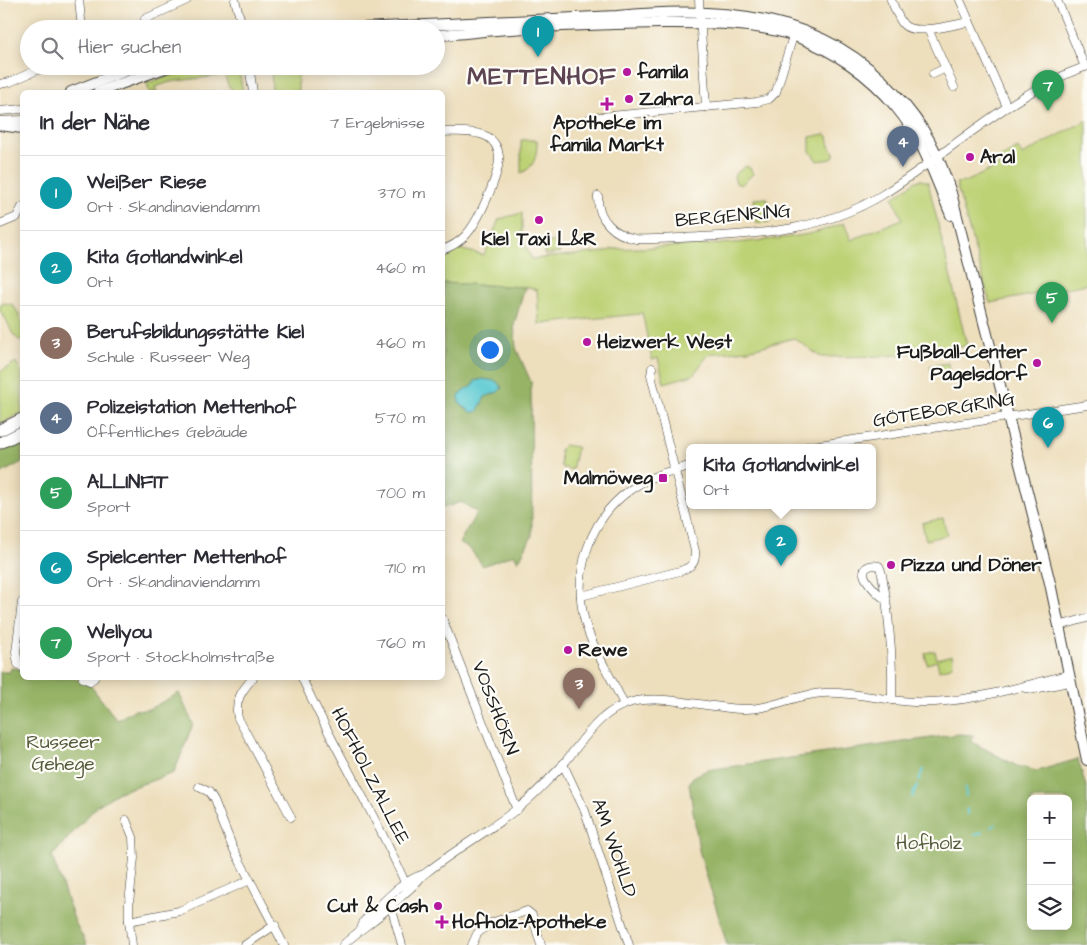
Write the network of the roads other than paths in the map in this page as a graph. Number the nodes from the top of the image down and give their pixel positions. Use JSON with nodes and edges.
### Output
{"nodes":[{"id":1,"x":79,"y":0,"type":"edge"},
{"id":2,"x":186,"y":0,"type":"edge"},
{"id":3,"x":235,"y":0,"type":"edge"},
{"id":4,"x":699,"y":0,"type":"edge"},
{"id":5,"x":891,"y":0,"type":"edge"},
{"id":6,"x":960,"y":0,"type":"edge"},
{"id":7,"x":1057,"y":0,"type":"edge"},
{"id":8,"x":699,"y":18,"type":"junction"},
{"id":9,"x":145,"y":19,"type":"dead end"},
{"id":10,"x":81,"y":20,"type":"edge"},
{"id":11,"x":241,"y":20,"type":"edge"},
{"id":12,"x":969,"y":22,"type":"junction"},
{"id":13,"x":445,"y":24,"type":"edge"},
{"id":14,"x":928,"y":29,"type":"junction"},
{"id":15,"x":445,"y":33,"type":"edge"},
{"id":16,"x":793,"y":36,"type":"junction"},
{"id":17,"x":1086,"y":66,"type":"edge"},
{"id":18,"x":946,"y":68,"type":"junction"},
{"id":19,"x":933,"y":74,"type":"dead end"},
{"id":20,"x":26,"y":75,"type":"edge"},
{"id":21,"x":115,"y":75,"type":"edge"},
{"id":22,"x":145,"y":75,"type":"edge"},
{"id":23,"x":251,"y":75,"type":"edge"},
{"id":24,"x":0,"y":84,"type":"edge"},
{"id":25,"x":954,"y":87,"type":"dead end"},
{"id":26,"x":77,"y":90,"type":"edge"},
{"id":27,"x":104,"y":90,"type":"edge"},
{"id":28,"x":254,"y":90,"type":"edge"},
{"id":29,"x":706,"y":107,"type":"junction"},
{"id":30,"x":1007,"y":107,"type":"junction"},
{"id":31,"x":20,"y":109,"type":"edge"},
{"id":32,"x":0,"y":110,"type":"edge"},
{"id":33,"x":590,"y":118,"type":"dead end"},
{"id":34,"x":20,"y":120,"type":"edge"},
{"id":35,"x":0,"y":123,"type":"edge"},
{"id":36,"x":20,"y":128,"type":"edge"},
{"id":37,"x":445,"y":132,"type":"edge"},
{"id":38,"x":934,"y":159,"type":"junction"},
{"id":39,"x":598,"y":196,"type":"dead end"},
{"id":40,"x":20,"y":211,"type":"edge"},
{"id":41,"x":0,"y":224,"type":"edge"},
{"id":42,"x":445,"y":248,"type":"edge"},
{"id":43,"x":652,"y":368,"type":"dead end"},
{"id":44,"x":1087,"y":405,"type":"edge"},
{"id":45,"x":1008,"y":417,"type":"junction"},
{"id":46,"x":20,"y":420,"type":"edge"},
{"id":47,"x":0,"y":430,"type":"edge"},
{"id":48,"x":20,"y":433,"type":"edge"},
{"id":49,"x":0,"y":443,"type":"edge"},
{"id":50,"x":826,"y":444,"type":"edge"},
{"id":51,"x":686,"y":467,"type":"edge"},
{"id":52,"x":675,"y":470,"type":"junction"},
{"id":53,"x":581,"y":596,"type":"junction"},
{"id":54,"x":886,"y":599,"type":"dead end"},
{"id":55,"x":1087,"y":618,"type":"edge"},
{"id":56,"x":20,"y":619,"type":"edge"},
{"id":57,"x":445,"y":626,"type":"edge"},
{"id":58,"x":1059,"y":626,"type":"junction"},
{"id":59,"x":20,"y":666,"type":"edge"},
{"id":60,"x":1069,"y":678,"type":"junction"},
{"id":61,"x":251,"y":680,"type":"edge"},
{"id":62,"x":303,"y":680,"type":"edge"},
{"id":63,"x":892,"y":700,"type":"junction"},
{"id":64,"x":624,"y":705,"type":"junction"},
{"id":65,"x":1087,"y":760,"type":"edge"},
{"id":66,"x":563,"y":764,"type":"junction"},
{"id":67,"x":199,"y":788,"type":"dead end"},
{"id":68,"x":517,"y":810,"type":"junction"},
{"id":69,"x":291,"y":816,"type":"dead end"},
{"id":70,"x":126,"y":820,"type":"dead end"},
{"id":71,"x":250,"y":880,"type":"junction"},
{"id":72,"x":407,"y":887,"type":"junction"},
{"id":73,"x":390,"y":903,"type":"junction"},
{"id":74,"x":129,"y":921,"type":"junction"},
{"id":75,"x":275,"y":926,"type":"junction"},
{"id":76,"x":132,"y":945,"type":"edge"},
{"id":77,"x":245,"y":945,"type":"edge"},
{"id":78,"x":284,"y":945,"type":"edge"},
{"id":79,"x":343,"y":945,"type":"edge"},
{"id":80,"x":402,"y":945,"type":"edge"},
{"id":81,"x":472,"y":945,"type":"edge"},
{"id":82,"x":541,"y":945,"type":"edge"},
{"id":83,"x":629,"y":945,"type":"edge"}],
"edges":[{"from":1,"to":10,"type":"street"},
{"from":2,"to":9,"type":"street"},
{"from":3,"to":11,"type":"street"},
{"from":4,"to":8,"type":"street"},
{"from":5,"to":14,"type":"street"},
{"from":6,"to":12,"type":"street"},
{"from":7,"to":17,"type":"street"},
{"from":8,"to":13,"type":"main road"},
{"from":8,"to":15,"type":"main road"},
{"from":8,"to":16,"type":"main road"},
{"from":8,"to":29,"type":"street"},
{"from":8,"to":38,"type":"main road"},
{"from":12,"to":14,"type":"street"},
{"from":12,"to":30,"type":"street"},
{"from":14,"to":18,"type":"street"},
{"from":16,"to":29,"type":"street"},
{"from":16,"to":38,"type":"main road"},
{"from":17,"to":30,"type":"street","name":"BERGENRING"},
{"from":18,"to":19,"type":"street"},
{"from":18,"to":25,"type":"street"},
{"from":20,"to":24,"type":"street"},
{"from":21,"to":26,"type":"main road"},
{"from":22,"to":27,"type":"main road"},
{"from":23,"to":28,"type":"street"},
{"from":29,"to":33,"type":"street"},
{"from":30,"to":38,"type":"street","name":"BERGENRING"},
{"from":31,"to":32,"type":"street"},
{"from":34,"to":35,"type":"street"},
{"from":35,"to":36,"type":"main road"},
{"from":37,"to":42,"type":"street"},
{"from":38,"to":39,"type":"street","name":"BERGENRING"},
{"from":38,"to":45,"type":"main road"},
{"from":40,"to":41,"type":"street"},
{"from":43,"to":52,"type":"street"},
{"from":44,"to":45,"type":"street","name":"GÖTEBORGRING"},
{"from":45,"to":50,"type":"street","name":"GÖTEBORGRING"},
{"from":45,"to":58,"type":"main road"},
{"from":46,"to":47,"type":"highway"},
{"from":48,"to":49,"type":"highway"},
{"from":51,"to":52,"type":"street"},
{"from":52,"to":53,"type":"street"},
{"from":52,"to":53,"type":"street"},
{"from":53,"to":64,"type":"street"},
{"from":54,"to":63,"type":"street"},
{"from":55,"to":58,"type":"street"},
{"from":56,"to":59,"type":"street"},
{"from":57,"to":68,"type":"street","name":"VOSSHÖRN"},
{"from":58,"to":60,"type":"main road"},
{"from":60,"to":63,"type":"street"},
{"from":60,"to":65,"type":"main road"},
{"from":61,"to":69,"type":"street"},
{"from":62,"to":72,"type":"street","name":"HOFHOLZALLEE"},
{"from":63,"to":64,"type":"street"},
{"from":64,"to":66,"type":"street"},
{"from":66,"to":68,"type":"street"},
{"from":66,"to":83,"type":"street","name":"AM WOHLD"},
{"from":67,"to":71,"type":"street"},
{"from":68,"to":72,"type":"street"},
{"from":70,"to":74,"type":"street"},
{"from":71,"to":74,"type":"street"},
{"from":71,"to":75,"type":"street"},
{"from":72,"to":73,"type":"street"},
{"from":73,"to":79,"type":"street"},
{"from":73,"to":80,"type":"street"},
{"from":74,"to":76,"type":"street"},
{"from":75,"to":77,"type":"street"},
{"from":75,"to":78,"type":"street"},
{"from":81,"to":82,"type":"street"}]}
